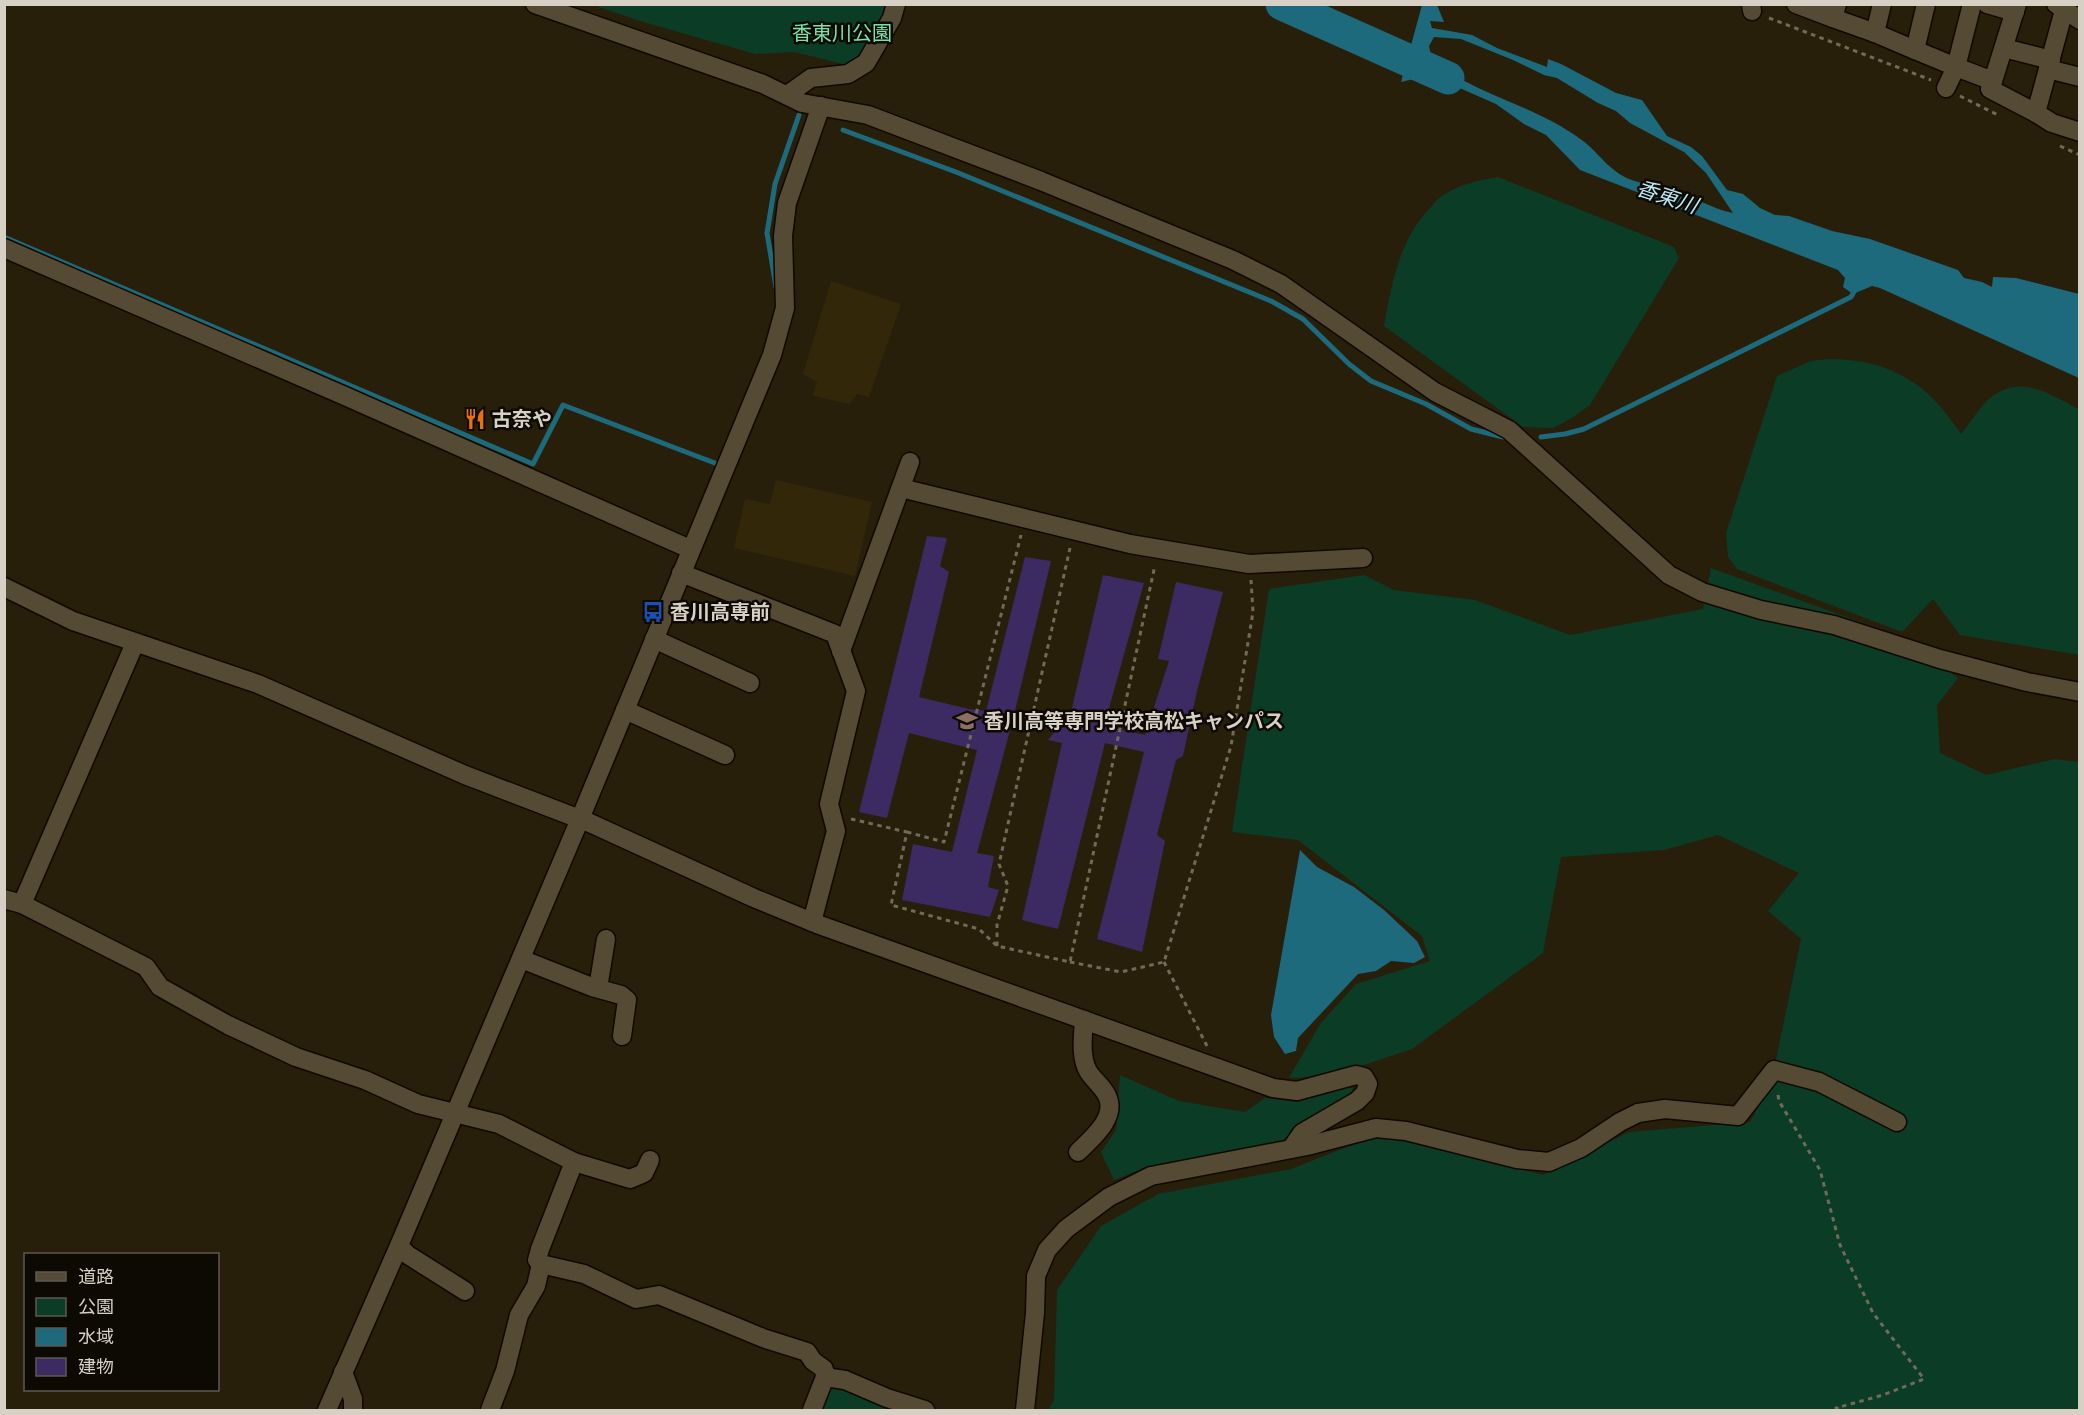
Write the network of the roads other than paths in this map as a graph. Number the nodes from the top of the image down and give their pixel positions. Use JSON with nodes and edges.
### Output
{"nodes":[{"id":1,"x":536,"y":4,"type":"edge"},
{"id":2,"x":896,"y":4,"type":"edge"},
{"id":3,"x":1796,"y":4,"type":"edge"},
{"id":4,"x":1882,"y":4,"type":"edge"},
{"id":5,"x":1926,"y":4,"type":"edge"},
{"id":6,"x":1972,"y":4,"type":"edge"},
{"id":7,"x":1987,"y":4,"type":"edge"},
{"id":8,"x":2016,"y":8,"type":"edge"},
{"id":9,"x":1835,"y":11,"type":"edge"},
{"id":10,"x":2066,"y":12,"type":"edge"},
{"id":11,"x":1875,"y":33,"type":"junction"},
{"id":12,"x":2004,"y":48,"type":"junction"},
{"id":13,"x":1915,"y":50,"type":"junction"},
{"id":14,"x":2050,"y":64,"type":"junction"},
{"id":15,"x":1956,"y":67,"type":"junction"},
{"id":16,"x":2079,"y":77,"type":"edge"},
{"id":17,"x":1993,"y":81,"type":"junction"},
{"id":18,"x":1946,"y":88,"type":"road end"},
{"id":19,"x":787,"y":95,"type":"junction"},
{"id":20,"x":821,"y":106,"type":"junction"},
{"id":21,"x":2036,"y":113,"type":"junction"},
{"id":22,"x":2079,"y":132,"type":"edge"},
{"id":23,"x":4,"y":248,"type":"edge"},
{"id":24,"x":910,"y":462,"type":"dead end"},
{"id":25,"x":901,"y":488,"type":"junction"},
{"id":26,"x":690,"y":549,"type":"junction"},
{"id":27,"x":1363,"y":558,"type":"dead end"},
{"id":28,"x":681,"y":573,"type":"junction"},
{"id":29,"x":4,"y":587,"type":"edge"},
{"id":30,"x":654,"y":639,"type":"junction"},
{"id":31,"x":135,"y":643,"type":"junction"},
{"id":32,"x":841,"y":651,"type":"junction"},
{"id":33,"x":750,"y":683,"type":"dead end"},
{"id":34,"x":2079,"y":692,"type":"edge"},
{"id":35,"x":625,"y":710,"type":"junction"},
{"id":36,"x":725,"y":754,"type":"dead end"},
{"id":37,"x":580,"y":819,"type":"junction"},
{"id":38,"x":4,"y":899,"type":"edge"},
{"id":39,"x":22,"y":904,"type":"junction"},
{"id":40,"x":812,"y":922,"type":"junction"},
{"id":41,"x":606,"y":939,"type":"dead end"},
{"id":42,"x":521,"y":959,"type":"junction"},
{"id":43,"x":598,"y":988,"type":"junction"},
{"id":44,"x":1083,"y":1020,"type":"junction"},
{"id":45,"x":622,"y":1036,"type":"dead end"},
{"id":46,"x":455,"y":1113,"type":"junction"},
{"id":47,"x":1897,"y":1122,"type":"dead end"},
{"id":48,"x":1292,"y":1149,"type":"junction"},
{"id":49,"x":1078,"y":1152,"type":"dead end"},
{"id":50,"x":650,"y":1160,"type":"dead end"},
{"id":51,"x":574,"y":1162,"type":"junction"},
{"id":52,"x":399,"y":1246,"type":"junction"},
{"id":53,"x":541,"y":1264,"type":"junction"},
{"id":54,"x":465,"y":1291,"type":"dead end"},
{"id":55,"x":343,"y":1372,"type":"junction"},
{"id":56,"x":825,"y":1377,"type":"junction"},
{"id":57,"x":327,"y":1410,"type":"edge"},
{"id":58,"x":353,"y":1410,"type":"edge"},
{"id":59,"x":490,"y":1410,"type":"edge"},
{"id":60,"x":812,"y":1410,"type":"edge"},
{"id":61,"x":925,"y":1410,"type":"edge"},
{"id":62,"x":1025,"y":1410,"type":"edge"}],
"edges":[{"from":1,"to":19,"type":"street"},
{"from":2,"to":19,"type":"street"},
{"from":3,"to":9,"type":"street"},
{"from":4,"to":11,"type":"street"},
{"from":5,"to":13,"type":"street"},
{"from":6,"to":15,"type":"street"},
{"from":7,"to":8,"type":"street"},
{"from":8,"to":12,"type":"street"},
{"from":9,"to":11,"type":"street"},
{"from":10,"to":14,"type":"street"},
{"from":11,"to":13,"type":"street"},
{"from":12,"to":14,"type":"street"},
{"from":12,"to":17,"type":"street"},
{"from":13,"to":15,"type":"street"},
{"from":14,"to":16,"type":"street"},
{"from":14,"to":21,"type":"street"},
{"from":15,"to":17,"type":"street"},
{"from":15,"to":18,"type":"street"},
{"from":17,"to":21,"type":"street"},
{"from":19,"to":20,"type":"street"},
{"from":20,"to":26,"type":"street"},
{"from":20,"to":34,"type":"street"},
{"from":21,"to":22,"type":"street"},
{"from":23,"to":26,"type":"street"},
{"from":24,"to":25,"type":"street"},
{"from":25,"to":27,"type":"street"},
{"from":25,"to":32,"type":"street"},
{"from":26,"to":28,"type":"street"},
{"from":28,"to":30,"type":"street"},
{"from":28,"to":32,"type":"street"},
{"from":29,"to":31,"type":"street"},
{"from":30,"to":33,"type":"street"},
{"from":30,"to":35,"type":"street"},
{"from":31,"to":37,"type":"street"},
{"from":31,"to":39,"type":"street"},
{"from":32,"to":40,"type":"street"},
{"from":35,"to":36,"type":"street"},
{"from":35,"to":37,"type":"street"},
{"from":37,"to":40,"type":"street"},
{"from":37,"to":42,"type":"street"},
{"from":38,"to":39,"type":"street"},
{"from":39,"to":46,"type":"street"},
{"from":40,"to":44,"type":"street"},
{"from":41,"to":43,"type":"street"},
{"from":42,"to":43,"type":"street"},
{"from":42,"to":46,"type":"street"},
{"from":43,"to":45,"type":"street"},
{"from":44,"to":48,"type":"street"},
{"from":44,"to":49,"type":"street"},
{"from":46,"to":51,"type":"street"},
{"from":46,"to":52,"type":"street"},
{"from":47,"to":48,"type":"street"},
{"from":48,"to":62,"type":"street"},
{"from":50,"to":51,"type":"street"},
{"from":51,"to":53,"type":"street"},
{"from":52,"to":54,"type":"street"},
{"from":52,"to":55,"type":"street"},
{"from":53,"to":56,"type":"street"},
{"from":53,"to":59,"type":"street"},
{"from":55,"to":57,"type":"street"},
{"from":55,"to":58,"type":"street"},
{"from":56,"to":60,"type":"street"},
{"from":56,"to":61,"type":"street"}]}
